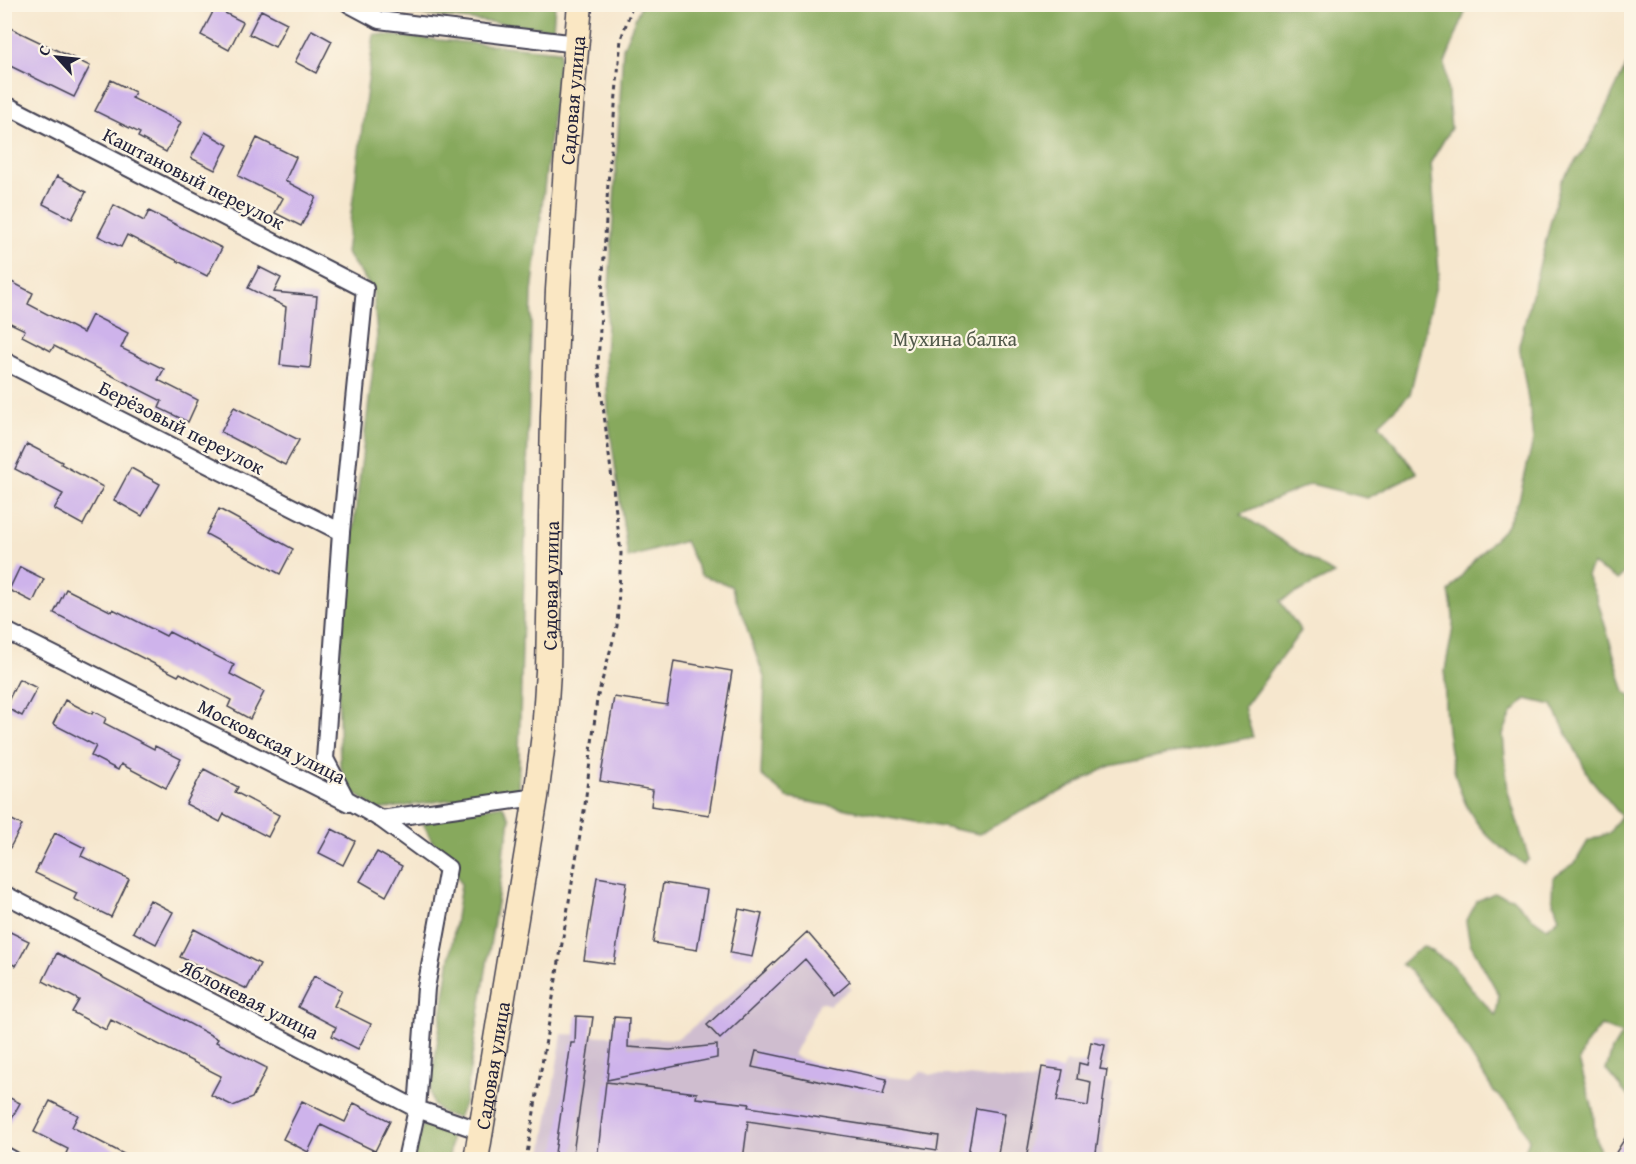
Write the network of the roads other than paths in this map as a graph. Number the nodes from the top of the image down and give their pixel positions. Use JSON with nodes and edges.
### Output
{"nodes":[{"id":1,"x":349,"y":4,"type":"edge"},
{"id":2,"x":580,"y":4,"type":"edge"},
{"id":3,"x":379,"y":12,"type":"edge"},
{"id":4,"x":577,"y":44,"type":"junction"},
{"id":5,"x":4,"y":104,"type":"edge"},
{"id":6,"x":4,"y":361,"type":"edge"},
{"id":7,"x":341,"y":532,"type":"junction"},
{"id":8,"x":4,"y":630,"type":"edge"},
{"id":9,"x":536,"y":797,"type":"junction"},
{"id":10,"x":381,"y":819,"type":"junction"},
{"id":11,"x":4,"y":894,"type":"edge"},
{"id":12,"x":417,"y":1109,"type":"junction"},
{"id":13,"x":481,"y":1131,"type":"junction"},
{"id":14,"x":4,"y":1155,"type":"edge"},
{"id":15,"x":13,"y":1160,"type":"edge"},
{"id":16,"x":406,"y":1160,"type":"edge"},
{"id":17,"x":476,"y":1160,"type":"edge"}],
"edges":[{"from":1,"to":3,"type":"street"},
{"from":2,"to":4,"type":"main road","name":"Садовая улица"},
{"from":3,"to":4,"type":"street"},
{"from":4,"to":9,"type":"main road","name":"Садовая улица"},
{"from":5,"to":7,"type":"street","name":"Каштановый переулок"},
{"from":6,"to":7,"type":"street","name":"Берёзовый переулок"},
{"from":7,"to":10,"type":"street"},
{"from":8,"to":10,"type":"street","name":"Московская улица"},
{"from":9,"to":10,"type":"street"},
{"from":9,"to":13,"type":"main road","name":"Садовая улица"},
{"from":10,"to":12,"type":"street"},
{"from":11,"to":12,"type":"street","name":"Яблоневая улица"},
{"from":12,"to":13,"type":"street","name":"Яблоневая улица"},
{"from":12,"to":16,"type":"street"},
{"from":13,"to":17,"type":"main road","name":"Садовая улица"},
{"from":14,"to":15,"type":"street"}]}
